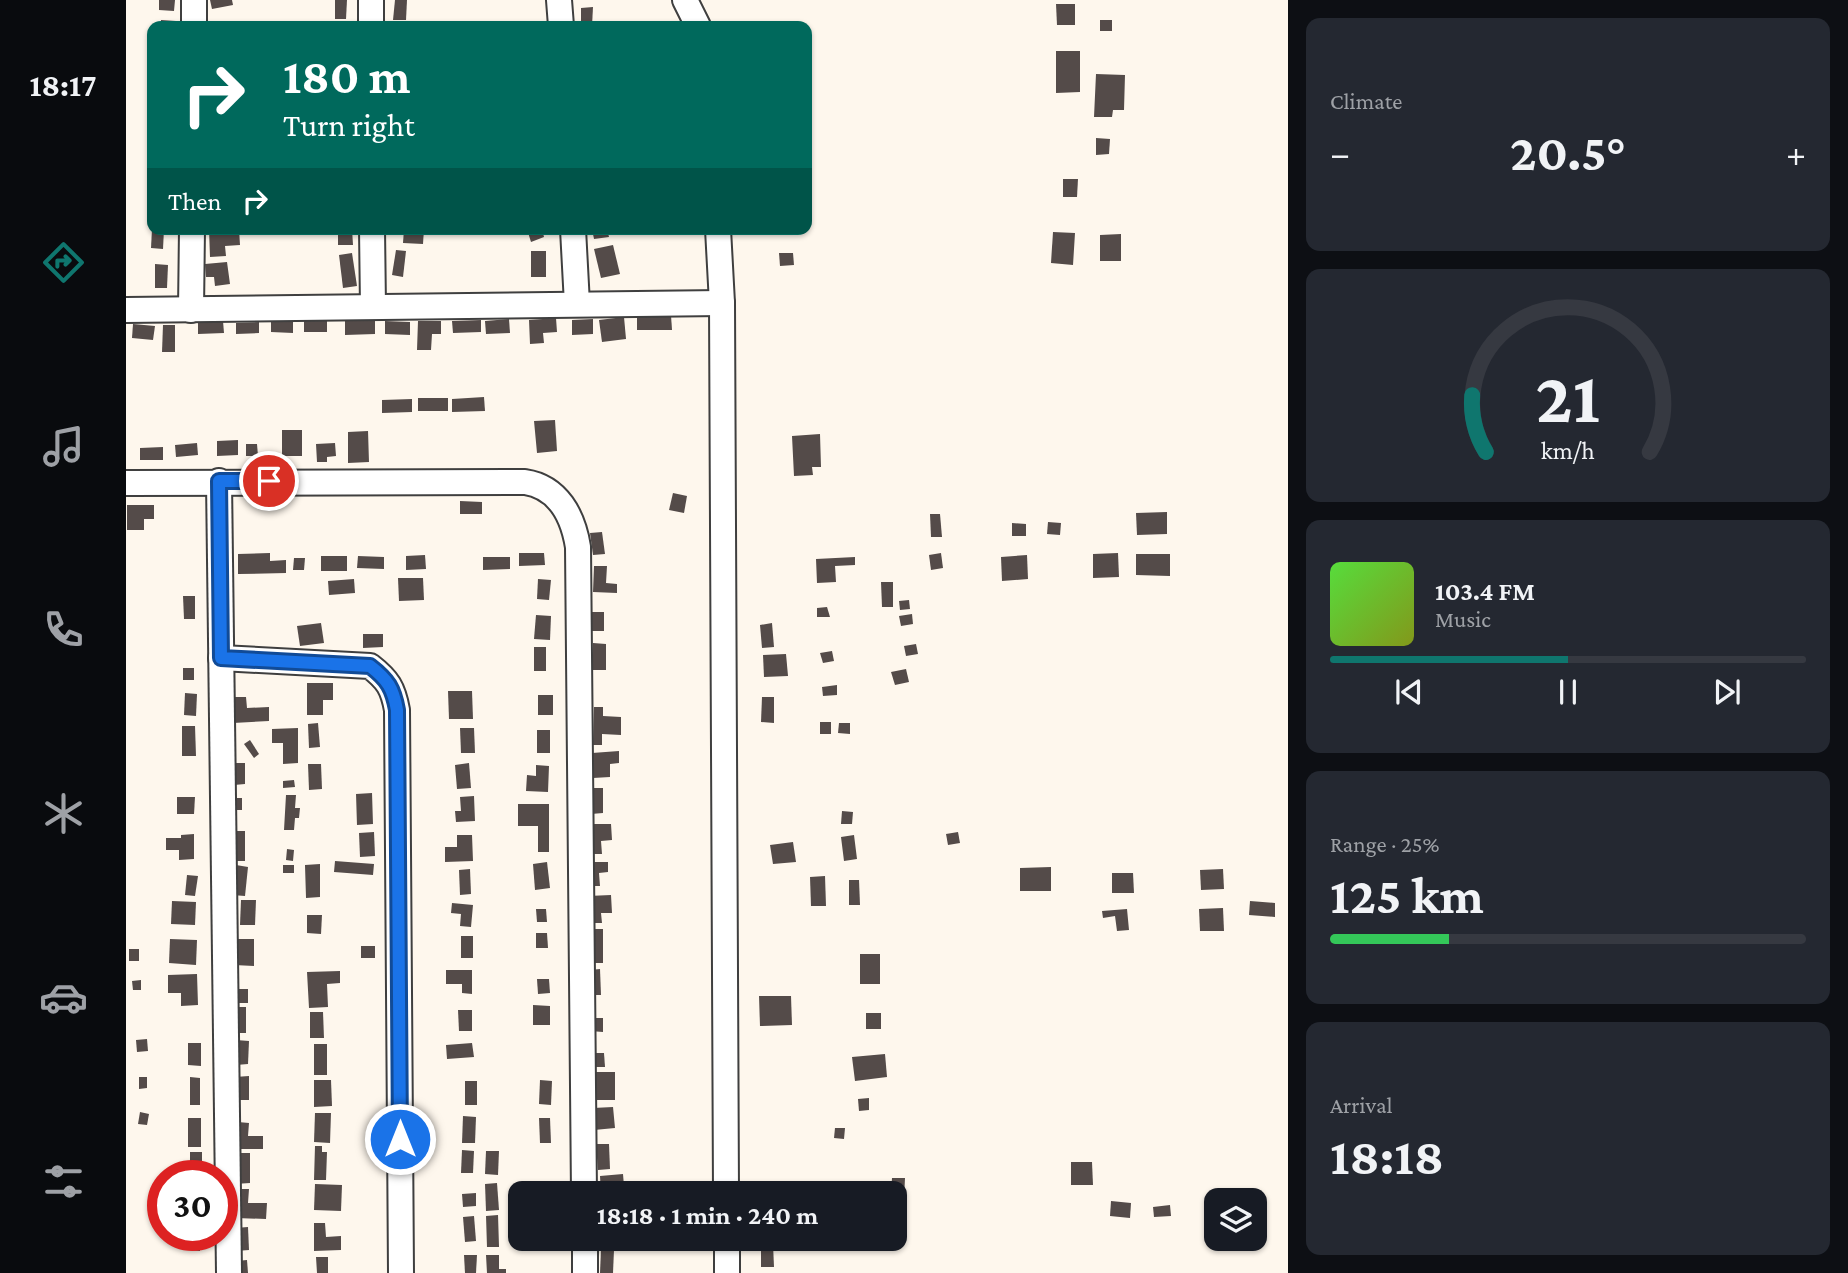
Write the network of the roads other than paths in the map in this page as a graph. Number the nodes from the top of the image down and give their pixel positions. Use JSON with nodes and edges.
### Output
{"nodes":[{"id":1,"x":194,"y":0,"type":"edge"},
{"id":2,"x":371,"y":0,"type":"edge"},
{"id":3,"x":559,"y":0,"type":"edge"},
{"id":4,"x":685,"y":0,"type":"edge"},
{"id":5,"x":194,"y":21,"type":"edge"},
{"id":6,"x":371,"y":21,"type":"edge"},
{"id":7,"x":561,"y":21,"type":"edge"},
{"id":8,"x":696,"y":21,"type":"edge"},
{"id":9,"x":192,"y":235,"type":"edge"},
{"id":10,"x":372,"y":235,"type":"edge"},
{"id":11,"x":573,"y":235,"type":"edge"},
{"id":12,"x":718,"y":235,"type":"edge"},
{"id":13,"x":722,"y":303,"type":"junction"},
{"id":14,"x":577,"y":304,"type":"junction"},
{"id":15,"x":373,"y":307,"type":"junction"},
{"id":16,"x":126,"y":310,"type":"edge"},
{"id":17,"x":191,"y":310,"type":"junction"},
{"id":18,"x":219,"y":481,"type":"junction"},
{"id":19,"x":126,"y":482,"type":"edge"},
{"id":20,"x":221,"y":658,"type":"junction"},
{"id":21,"x":584,"y":1181,"type":"edge"},
{"id":22,"x":726,"y":1181,"type":"edge"},
{"id":23,"x":585,"y":1251,"type":"edge"},
{"id":24,"x":727,"y":1251,"type":"edge"},
{"id":25,"x":229,"y":1273,"type":"edge"},
{"id":26,"x":401,"y":1273,"type":"edge"},
{"id":27,"x":585,"y":1273,"type":"edge"},
{"id":28,"x":727,"y":1273,"type":"edge"}],
"edges":[{"from":1,"to":5,"type":"street"},
{"from":2,"to":6,"type":"street"},
{"from":3,"to":7,"type":"street"},
{"from":4,"to":8,"type":"street"},
{"from":9,"to":17,"type":"street"},
{"from":10,"to":15,"type":"street"},
{"from":11,"to":14,"type":"street"},
{"from":12,"to":13,"type":"street"},
{"from":13,"to":14,"type":"street"},
{"from":13,"to":22,"type":"street"},
{"from":14,"to":15,"type":"street"},
{"from":15,"to":17,"type":"street"},
{"from":16,"to":17,"type":"street"},
{"from":18,"to":19,"type":"street"},
{"from":18,"to":20,"type":"street"},
{"from":18,"to":21,"type":"street"},
{"from":20,"to":25,"type":"street"},
{"from":20,"to":26,"type":"street"},
{"from":23,"to":27,"type":"street"},
{"from":24,"to":28,"type":"street"}]}
